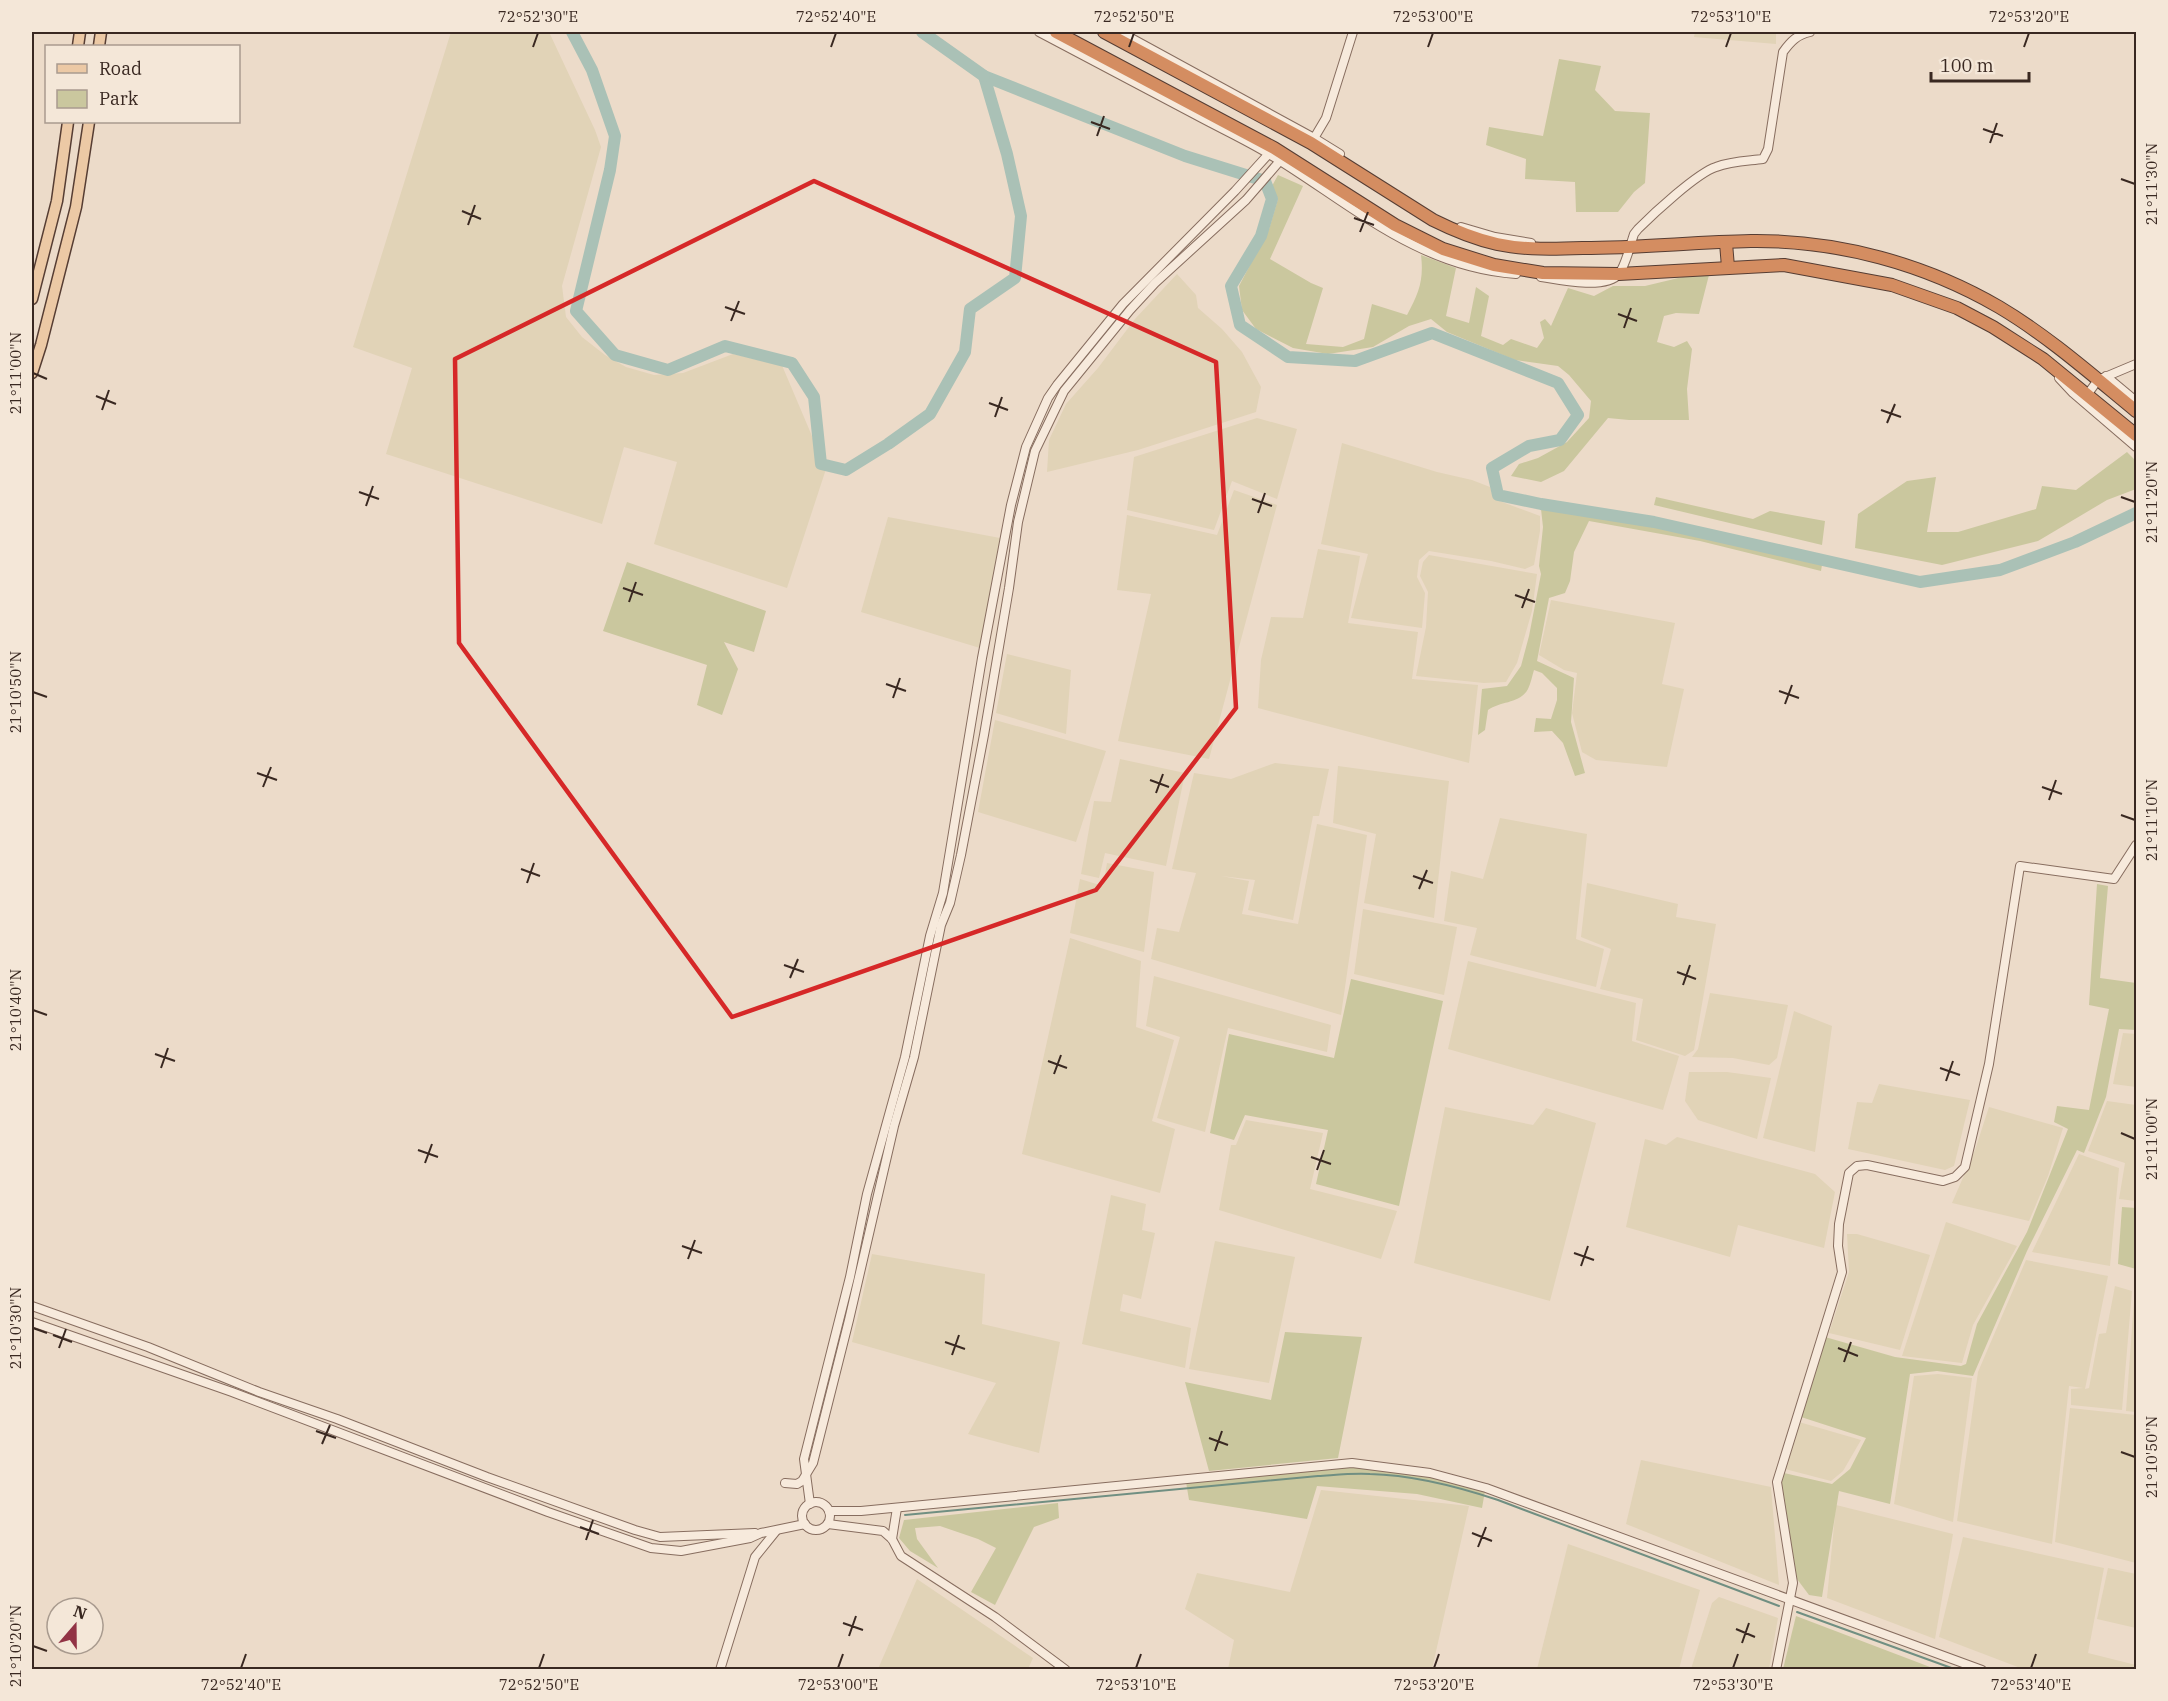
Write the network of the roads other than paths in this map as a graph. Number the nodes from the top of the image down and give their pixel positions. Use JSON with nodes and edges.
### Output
{"nodes":[{"id":1,"x":1039,"y":32,"type":"edge"},
{"id":2,"x":1056,"y":32,"type":"edge"},
{"id":3,"x":1104,"y":32,"type":"edge"},
{"id":4,"x":1120,"y":32,"type":"edge"},
{"id":5,"x":1353,"y":32,"type":"edge"},
{"id":6,"x":1810,"y":32,"type":"edge"},
{"id":7,"x":68,"y":123,"type":"edge"},
{"id":8,"x":89,"y":123,"type":"edge"},
{"id":9,"x":1313,"y":140,"type":"junction"},
{"id":10,"x":1274,"y":158,"type":"junction"},
{"id":11,"x":1726,"y":243,"type":"junction"},
{"id":12,"x":1630,"y":245,"type":"junction"},
{"id":13,"x":1728,"y":267,"type":"junction"},
{"id":14,"x":1619,"y":274,"type":"junction"},
{"id":15,"x":32,"y":299,"type":"edge"},
{"id":16,"x":2136,"y":364,"type":"edge"},
{"id":17,"x":32,"y":373,"type":"edge"},
{"id":18,"x":2102,"y":378,"type":"junction"},
{"id":19,"x":2085,"y":399,"type":"junction"},
{"id":20,"x":2136,"y":401,"type":"edge"},
{"id":21,"x":2136,"y":411,"type":"edge"},
{"id":22,"x":2136,"y":435,"type":"edge"},
{"id":23,"x":1026,"y":447,"type":"junction"},
{"id":24,"x":2136,"y":447,"type":"edge"},
{"id":25,"x":1035,"y":451,"type":"junction"},
{"id":26,"x":2136,"y":845,"type":"edge"},
{"id":27,"x":32,"y":1306,"type":"edge"},
{"id":28,"x":32,"y":1322,"type":"edge"},
{"id":29,"x":806,"y":1472,"type":"junction"},
{"id":30,"x":785,"y":1483,"type":"dead end"},
{"id":31,"x":810,"y":1504,"type":"junction"},
{"id":32,"x":829,"y":1511,"type":"junction"},
{"id":33,"x":896,"y":1515,"type":"junction"},
{"id":34,"x":805,"y":1524,"type":"junction"},
{"id":35,"x":828,"y":1524,"type":"junction"},
{"id":36,"x":776,"y":1531,"type":"junction"},
{"id":37,"x":762,"y":1533,"type":"junction"},
{"id":38,"x":750,"y":1538,"type":"junction"},
{"id":39,"x":892,"y":1539,"type":"junction"},
{"id":40,"x":754,"y":1557,"type":"junction"},
{"id":41,"x":1791,"y":1598,"type":"junction"},
{"id":42,"x":720,"y":1670,"type":"edge"},
{"id":43,"x":1066,"y":1670,"type":"edge"},
{"id":44,"x":1776,"y":1670,"type":"edge"},
{"id":45,"x":1982,"y":1670,"type":"edge"}],
"edges":[{"from":1,"to":10,"type":"street"},
{"from":2,"to":10,"type":"highway"},
{"from":3,"to":9,"type":"highway"},
{"from":4,"to":9,"type":"street"},
{"from":5,"to":9,"type":"street"},
{"from":6,"to":12,"type":"street"},
{"from":7,"to":15,"type":"main road"},
{"from":8,"to":17,"type":"main road"},
{"from":9,"to":12,"type":"highway"},
{"from":10,"to":14,"type":"highway"},
{"from":10,"to":23,"type":"street"},
{"from":10,"to":25,"type":"street"},
{"from":11,"to":12,"type":"highway"},
{"from":11,"to":13,"type":"highway"},
{"from":11,"to":18,"type":"highway"},
{"from":12,"to":14,"type":"street"},
{"from":13,"to":14,"type":"highway"},
{"from":13,"to":19,"type":"highway"},
{"from":16,"to":18,"type":"street"},
{"from":18,"to":19,"type":"street"},
{"from":18,"to":20,"type":"street"},
{"from":18,"to":21,"type":"highway"},
{"from":19,"to":22,"type":"highway"},
{"from":19,"to":24,"type":"street"},
{"from":23,"to":25,"type":"street"},
{"from":23,"to":29,"type":"street"},
{"from":25,"to":29,"type":"street"},
{"from":26,"to":41,"type":"street"},
{"from":27,"to":37,"type":"street"},
{"from":28,"to":38,"type":"street"},
{"from":29,"to":30,"type":"street"},
{"from":29,"to":31,"type":"street"},
{"from":31,"to":32,"type":"street"},
{"from":31,"to":34,"type":"street"},
{"from":32,"to":33,"type":"street"},
{"from":32,"to":35,"type":"street"},
{"from":33,"to":39,"type":"street"},
{"from":33,"to":41,"type":"street"},
{"from":34,"to":35,"type":"street"},
{"from":34,"to":36,"type":"street"},
{"from":35,"to":39,"type":"street"},
{"from":36,"to":37,"type":"street"},
{"from":36,"to":40,"type":"street"},
{"from":37,"to":38,"type":"street"},
{"from":38,"to":40,"type":"street"},
{"from":39,"to":43,"type":"street"},
{"from":40,"to":42,"type":"street"},
{"from":41,"to":44,"type":"street"},
{"from":41,"to":45,"type":"street"}]}
